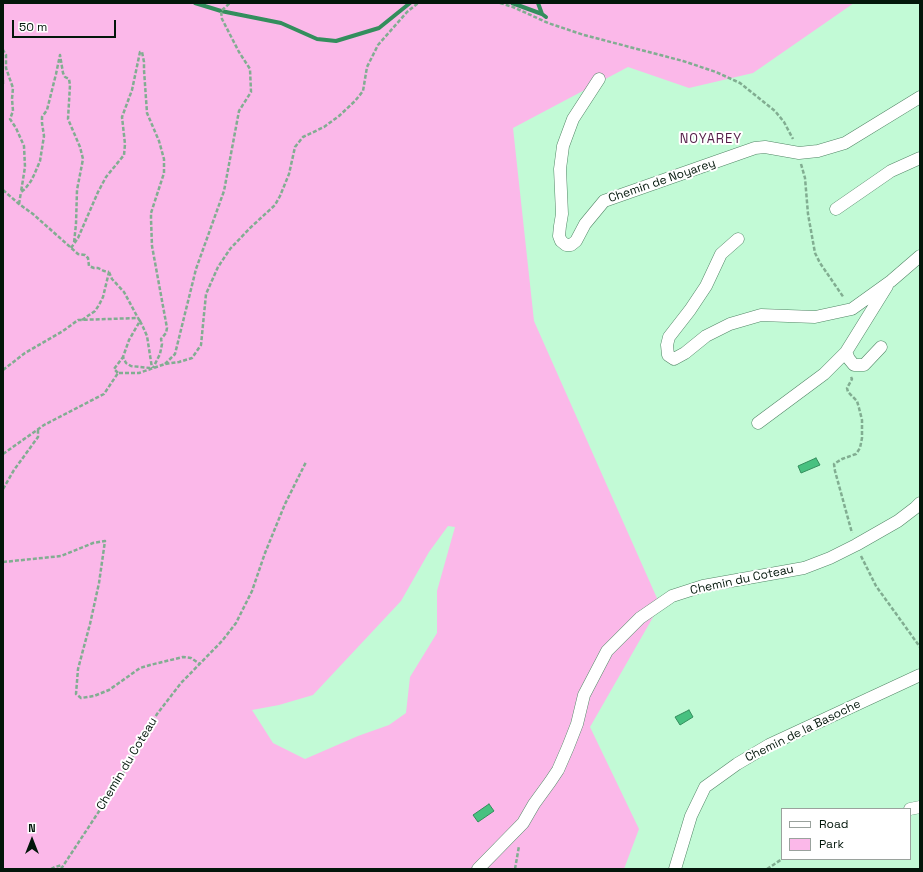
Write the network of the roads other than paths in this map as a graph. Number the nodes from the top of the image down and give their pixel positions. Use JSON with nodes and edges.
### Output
{"nodes":[{"id":1,"x":599,"y":79,"type":"dead end"},
{"id":2,"x":920,"y":97,"type":"edge"},
{"id":3,"x":920,"y":158,"type":"edge"},
{"id":4,"x":836,"y":209,"type":"dead end"},
{"id":5,"x":738,"y":239,"type":"dead end"},
{"id":6,"x":920,"y":256,"type":"edge"},
{"id":7,"x":891,"y":281,"type":"junction"},
{"id":8,"x":881,"y":347,"type":"dead end"},
{"id":9,"x":846,"y":352,"type":"junction"},
{"id":10,"x":758,"y":423,"type":"dead end"},
{"id":11,"x":920,"y":503,"type":"edge"},
{"id":12,"x":920,"y":675,"type":"edge"},
{"id":13,"x":478,"y":869,"type":"edge"},
{"id":14,"x":675,"y":869,"type":"edge"}],
"edges":[{"from":1,"to":2,"type":"street","name":"Chemin de Noyarey"},
{"from":3,"to":4,"type":"street"},
{"from":5,"to":7,"type":"street"},
{"from":6,"to":7,"type":"street"},
{"from":7,"to":9,"type":"street"},
{"from":8,"to":9,"type":"street"},
{"from":9,"to":10,"type":"street"},
{"from":11,"to":13,"type":"street","name":"Chemin du Coteau"},
{"from":12,"to":14,"type":"street","name":"Chemin de la Basoche"}]}
